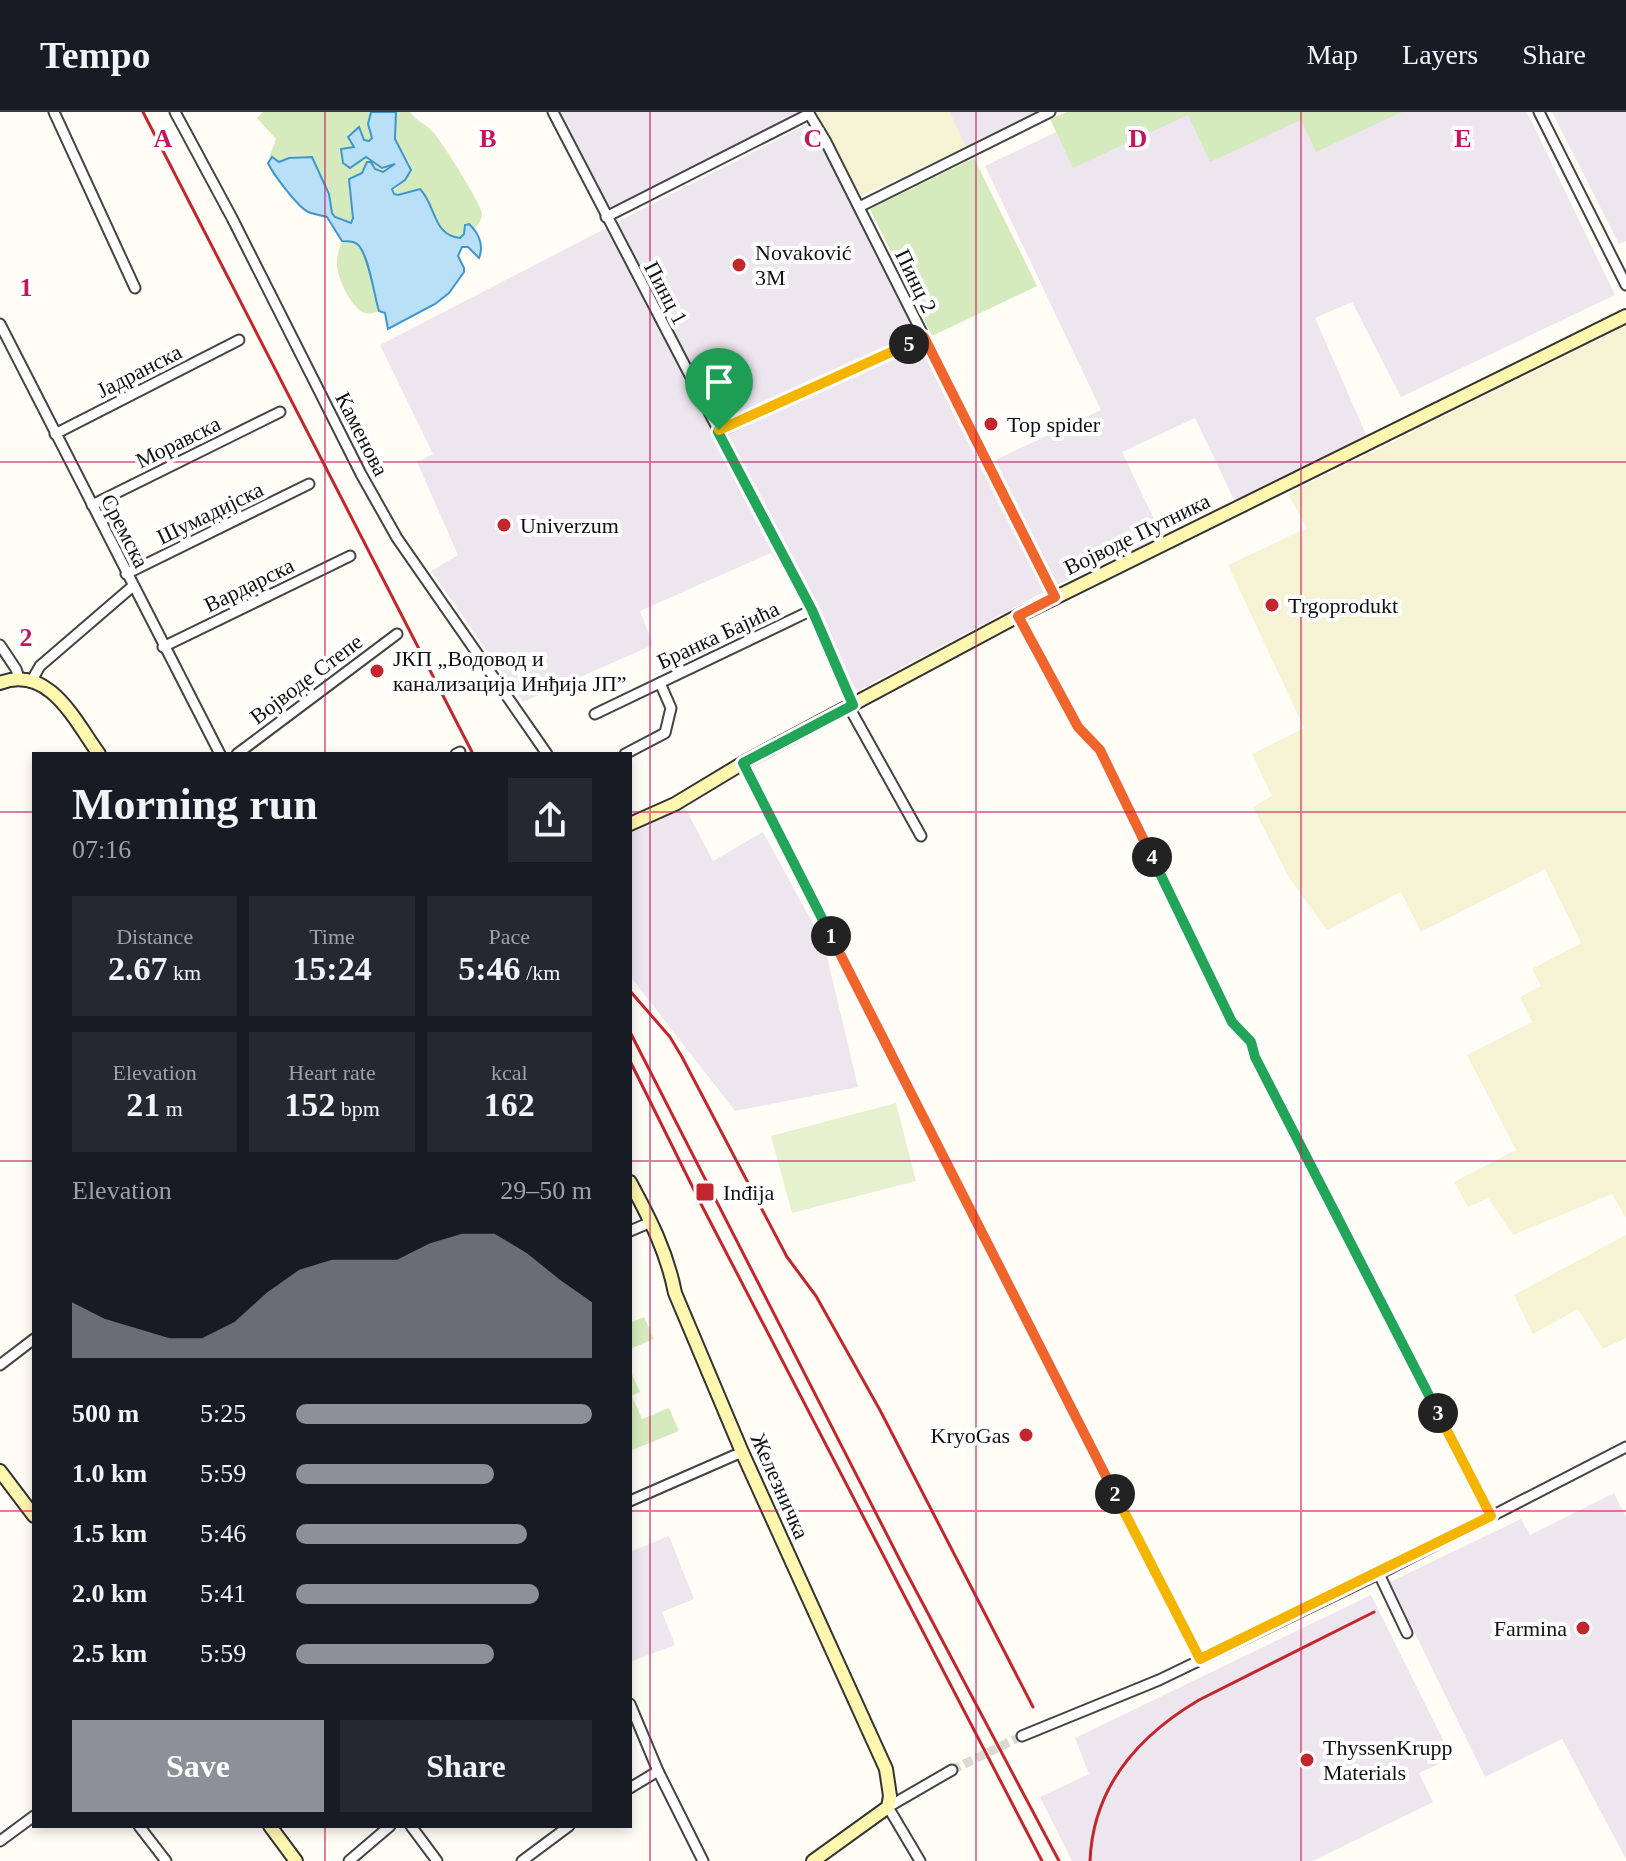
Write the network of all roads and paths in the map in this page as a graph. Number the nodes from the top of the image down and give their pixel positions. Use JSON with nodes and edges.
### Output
{"nodes":[{"id":1,"x":54,"y":112,"type":"edge"},
{"id":2,"x":175,"y":112,"type":"edge"},
{"id":3,"x":553,"y":112,"type":"edge"},
{"id":4,"x":1050,"y":112,"type":"edge"},
{"id":5,"x":1539,"y":112,"type":"edge"},
{"id":6,"x":808,"y":113,"type":"edge"},
{"id":7,"x":859,"y":207,"type":"junction"},
{"id":8,"x":606,"y":217,"type":"junction"},
{"id":9,"x":1626,"y":285,"type":"edge"},
{"id":10,"x":135,"y":288,"type":"dead end"},
{"id":11,"x":1626,"y":316,"type":"edge"},
{"id":12,"x":0,"y":324,"type":"edge"},
{"id":13,"x":924,"y":337,"type":"junction"},
{"id":14,"x":239,"y":340,"type":"dead end"},
{"id":15,"x":280,"y":412,"type":"dead end"},
{"id":16,"x":718,"y":432,"type":"junction"},
{"id":17,"x":55,"y":434,"type":"junction"},
{"id":18,"x":309,"y":484,"type":"dead end"},
{"id":19,"x":92,"y":505,"type":"junction"},
{"id":20,"x":350,"y":556,"type":"dead end"},
{"id":21,"x":126,"y":574,"type":"junction"},
{"id":22,"x":133,"y":586,"type":"junction"},
{"id":23,"x":1055,"y":597,"type":"junction"},
{"id":24,"x":812,"y":610,"type":"junction"},
{"id":25,"x":1018,"y":616,"type":"junction"},
{"id":26,"x":397,"y":634,"type":"dead end"},
{"id":27,"x":0,"y":645,"type":"edge"},
{"id":28,"x":163,"y":647,"type":"junction"},
{"id":29,"x":26,"y":679,"type":"junction"},
{"id":30,"x":0,"y":683,"type":"edge"},
{"id":31,"x":660,"y":683,"type":"junction"},
{"id":32,"x":851,"y":706,"type":"junction"},
{"id":33,"x":595,"y":714,"type":"dead end"},
{"id":34,"x":98,"y":752,"type":"edge"},
{"id":35,"x":219,"y":752,"type":"edge"},
{"id":36,"x":240,"y":752,"type":"edge"},
{"id":37,"x":546,"y":752,"type":"edge"},
{"id":38,"x":629,"y":752,"type":"edge"},
{"id":39,"x":743,"y":763,"type":"junction"},
{"id":40,"x":632,"y":823,"type":"edge"},
{"id":41,"x":921,"y":836,"type":"dead end"},
{"id":42,"x":632,"y":1186,"type":"edge"},
{"id":43,"x":651,"y":1222,"type":"junction"},
{"id":44,"x":632,"y":1230,"type":"edge"},
{"id":45,"x":32,"y":1341,"type":"edge"},
{"id":46,"x":0,"y":1365,"type":"edge"},
{"id":47,"x":1626,"y":1447,"type":"edge"},
{"id":48,"x":742,"y":1452,"type":"junction"},
{"id":49,"x":0,"y":1471,"type":"edge"},
{"id":50,"x":632,"y":1500,"type":"edge"},
{"id":51,"x":32,"y":1513,"type":"edge"},
{"id":52,"x":1491,"y":1516,"type":"junction"},
{"id":53,"x":1379,"y":1574,"type":"junction"},
{"id":54,"x":1407,"y":1633,"type":"dead end"},
{"id":55,"x":1200,"y":1659,"type":"junction"},
{"id":56,"x":632,"y":1709,"type":"edge"},
{"id":57,"x":1022,"y":1736,"type":"tunnel mouth"},
{"id":58,"x":952,"y":1770,"type":"tunnel mouth"},
{"id":59,"x":658,"y":1771,"type":"junction"},
{"id":60,"x":632,"y":1787,"type":"edge"},
{"id":61,"x":888,"y":1807,"type":"junction"},
{"id":62,"x":32,"y":1817,"type":"edge"},
{"id":63,"x":141,"y":1828,"type":"edge"},
{"id":64,"x":271,"y":1828,"type":"edge"},
{"id":65,"x":388,"y":1828,"type":"edge"},
{"id":66,"x":412,"y":1828,"type":"edge"},
{"id":67,"x":566,"y":1828,"type":"edge"},
{"id":68,"x":0,"y":1841,"type":"edge"},
{"id":69,"x":166,"y":1861,"type":"edge"},
{"id":70,"x":296,"y":1861,"type":"edge"},
{"id":71,"x":349,"y":1861,"type":"edge"},
{"id":72,"x":437,"y":1861,"type":"edge"},
{"id":73,"x":522,"y":1861,"type":"edge"},
{"id":74,"x":703,"y":1861,"type":"edge"},
{"id":75,"x":813,"y":1861,"type":"edge"},
{"id":76,"x":920,"y":1861,"type":"edge"}],
"edges":[{"from":1,"to":10,"type":"street"},
{"from":2,"to":37,"type":"street","name":"Каменова"},
{"from":3,"to":8,"type":"street","name":"Пинц 1"},
{"from":4,"to":7,"type":"street"},
{"from":5,"to":9,"type":"street"},
{"from":6,"to":7,"type":"street","name":"Пинц 2"},
{"from":6,"to":8,"type":"street"},
{"from":7,"to":13,"type":"street","name":"Пинц 2"},
{"from":8,"to":16,"type":"street","name":"Пинц 1"},
{"from":11,"to":23,"type":"main road","name":"Војводе Путника"},
{"from":12,"to":17,"type":"street","name":"Сремска"},
{"from":13,"to":16,"type":"street"},
{"from":13,"to":23,"type":"street","name":"Пинц 2"},
{"from":14,"to":17,"type":"street","name":"Јадранска"},
{"from":15,"to":19,"type":"street","name":"Моравска"},
{"from":16,"to":24,"type":"street","name":"Пинц 1"},
{"from":17,"to":19,"type":"street","name":"Сремска"},
{"from":18,"to":21,"type":"street","name":"Шумадијска"},
{"from":19,"to":21,"type":"street","name":"Сремска"},
{"from":20,"to":28,"type":"street","name":"Вардарска"},
{"from":21,"to":22,"type":"street","name":"Сремска"},
{"from":22,"to":28,"type":"street","name":"Сремска"},
{"from":22,"to":29,"type":"street"},
{"from":23,"to":25,"type":"main road","name":"Војводе Путника"},
{"from":24,"to":31,"type":"street","name":"Бранка Бајића"},
{"from":24,"to":32,"type":"street","name":"Пинц 1"},
{"from":25,"to":32,"type":"main road","name":"Војводе Путника"},
{"from":25,"to":52,"type":"street"},
{"from":26,"to":36,"type":"street","name":"Војводе Степе"},
{"from":27,"to":29,"type":"street"},
{"from":28,"to":35,"type":"street","name":"Сремска"},
{"from":29,"to":30,"type":"main road"},
{"from":29,"to":34,"type":"main road"},
{"from":31,"to":33,"type":"street","name":"Бранка Бајића"},
{"from":31,"to":38,"type":"street"},
{"from":32,"to":39,"type":"main road","name":"Војводе Путника"},
{"from":32,"to":41,"type":"street","name":"Пинц 1"},
{"from":39,"to":40,"type":"main road","name":"Војводе Путника"},
{"from":39,"to":55,"type":"street"},
{"from":42,"to":43,"type":"main road","name":"Железничка"},
{"from":43,"to":44,"type":"street"},
{"from":43,"to":48,"type":"main road","name":"Железничка"},
{"from":45,"to":46,"type":"street"},
{"from":47,"to":52,"type":"street"},
{"from":48,"to":50,"type":"street"},
{"from":48,"to":61,"type":"main road","name":"Железничка"},
{"from":49,"to":51,"type":"main road"},
{"from":52,"to":53,"type":"street"},
{"from":53,"to":54,"type":"street"},
{"from":53,"to":55,"type":"street"},
{"from":55,"to":57,"type":"street"},
{"from":56,"to":59,"type":"street"},
{"from":58,"to":61,"type":"street"},
{"from":59,"to":60,"type":"street"},
{"from":59,"to":74,"type":"street"},
{"from":61,"to":75,"type":"main road"},
{"from":61,"to":76,"type":"street"},
{"from":62,"to":68,"type":"street"},
{"from":63,"to":69,"type":"street"},
{"from":64,"to":70,"type":"main road"},
{"from":65,"to":71,"type":"street"},
{"from":66,"to":72,"type":"street"},
{"from":67,"to":73,"type":"street"}]}
